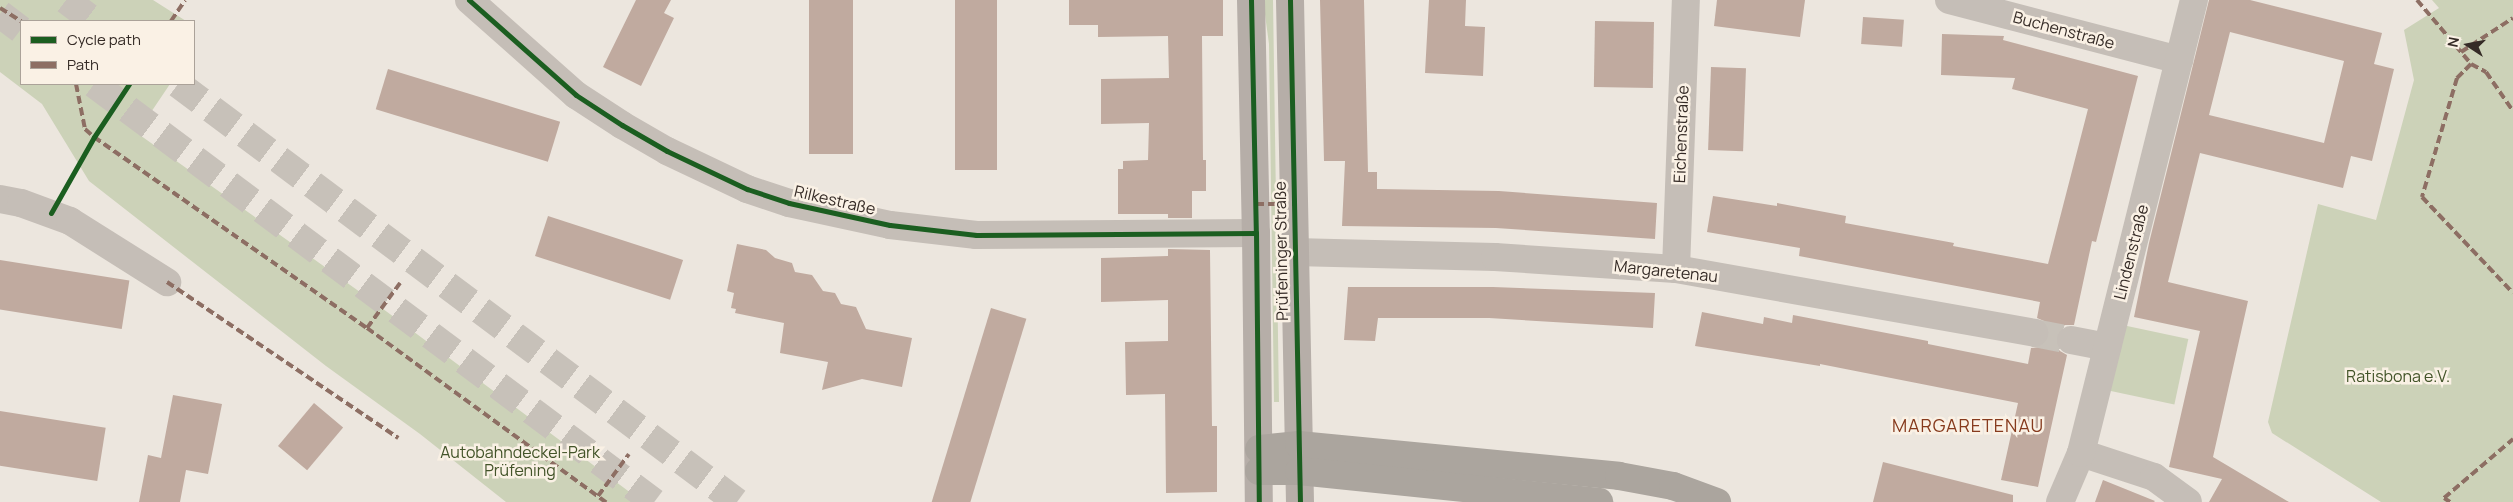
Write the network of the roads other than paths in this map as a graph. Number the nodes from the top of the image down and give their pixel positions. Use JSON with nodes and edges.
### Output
{"nodes":[{"id":1,"x":469,"y":0,"type":"edge"},
{"id":2,"x":1251,"y":0,"type":"edge"},
{"id":3,"x":1290,"y":0,"type":"edge"},
{"id":4,"x":1686,"y":0,"type":"edge"},
{"id":5,"x":1949,"y":0,"type":"edge"},
{"id":6,"x":2194,"y":0,"type":"edge"},
{"id":7,"x":2179,"y":60,"type":"junction"},
{"id":8,"x":0,"y":199,"type":"edge"},
{"id":9,"x":1256,"y":233,"type":"junction"},
{"id":10,"x":1294,"y":252,"type":"junction"},
{"id":11,"x":1676,"y":269,"type":"junction"},
{"id":12,"x":167,"y":282,"type":"dead end"},
{"id":13,"x":2034,"y":333,"type":"tunnel mouth"},
{"id":14,"x":2071,"y":340,"type":"tunnel mouth"},
{"id":15,"x":2107,"y":347,"type":"junction"},
{"id":16,"x":2081,"y":453,"type":"junction"},
{"id":17,"x":1299,"y":458,"type":"junction"},
{"id":18,"x":1259,"y":460,"type":"junction"},
{"id":19,"x":1259,"y":502,"type":"edge"},
{"id":20,"x":1300,"y":502,"type":"edge"},
{"id":21,"x":1599,"y":502,"type":"edge"},
{"id":22,"x":1717,"y":502,"type":"edge"},
{"id":23,"x":2060,"y":502,"type":"edge"},
{"id":24,"x":2188,"y":502,"type":"edge"}],
"edges":[{"from":1,"to":9,"type":"street","name":"Rilkestraße"},
{"from":2,"to":9,"type":"street","name":"Prüfeninger Straße"},
{"from":3,"to":10,"type":"street","name":"Prüfeninger Straße"},
{"from":4,"to":11,"type":"street","name":"Eichenstraße"},
{"from":5,"to":7,"type":"street","name":"Buchenstraße"},
{"from":6,"to":7,"type":"street","name":"Lindenstraße"},
{"from":7,"to":15,"type":"street","name":"Lindenstraße"},
{"from":8,"to":12,"type":"street"},
{"from":9,"to":18,"type":"street","name":"Prüfeninger Straße"},
{"from":10,"to":11,"type":"street","name":"Margaretenau"},
{"from":10,"to":17,"type":"street","name":"Prüfeninger Straße"},
{"from":11,"to":13,"type":"street","name":"Margaretenau"},
{"from":14,"to":15,"type":"street"},
{"from":15,"to":16,"type":"street","name":"Lindenstraße"},
{"from":16,"to":23,"type":"street","name":"Lindenstraße"},
{"from":16,"to":24,"type":"street"},
{"from":17,"to":18,"type":"highway"},
{"from":17,"to":20,"type":"street","name":"Prüfeninger Straße"},
{"from":17,"to":21,"type":"highway"},
{"from":17,"to":22,"type":"highway"},
{"from":18,"to":19,"type":"street","name":"Prüfeninger Straße"}]}
